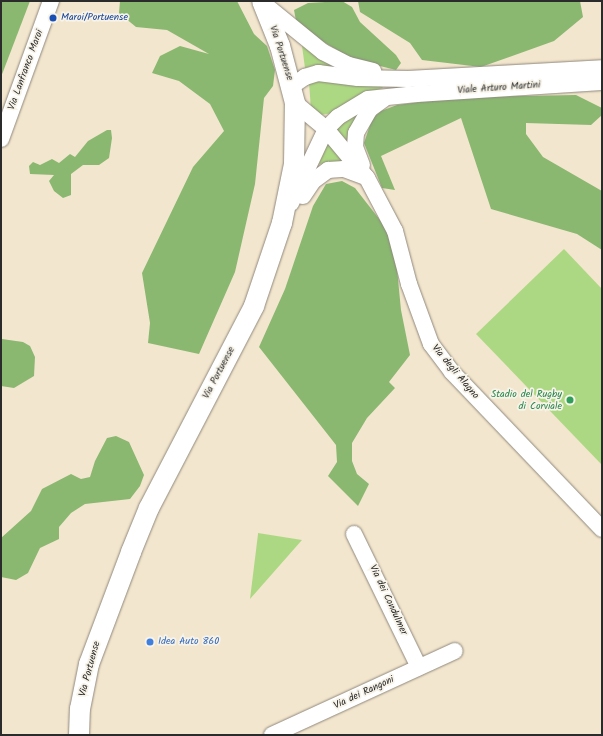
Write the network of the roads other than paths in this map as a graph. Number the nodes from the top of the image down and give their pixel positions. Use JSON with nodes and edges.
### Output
{"nodes":[{"id":1,"x":51,"y":1,"type":"edge"},
{"id":2,"x":262,"y":2,"type":"edge"},
{"id":3,"x":602,"y":68,"type":"edge"},
{"id":4,"x":408,"y":79,"type":"junction"},
{"id":5,"x":602,"y":82,"type":"edge"},
{"id":6,"x":293,"y":94,"type":"junction"},
{"id":7,"x":396,"y":95,"type":"junction"},
{"id":8,"x":326,"y":130,"type":"junction"},
{"id":9,"x":1,"y":139,"type":"edge"},
{"id":10,"x":367,"y":178,"type":"junction"},
{"id":11,"x":282,"y":223,"type":"junction"},
{"id":12,"x":602,"y":529,"type":"edge"},
{"id":13,"x":354,"y":534,"type":"dead end"},
{"id":14,"x":455,"y":651,"type":"dead end"},
{"id":15,"x":419,"y":667,"type":"junction"},
{"id":16,"x":79,"y":735,"type":"edge"},
{"id":17,"x":272,"y":735,"type":"edge"}],
"edges":[{"from":1,"to":9,"type":"street","name":"Via Lanfranco Maroi"},
{"from":2,"to":4,"type":"street","name":"Viale Arturo Martini"},
{"from":2,"to":6,"type":"main road","name":"Via Portuense"},
{"from":3,"to":4,"type":"street","name":"Viale Arturo Martini"},
{"from":4,"to":6,"type":"street","name":"Viale Arturo Martini"},
{"from":5,"to":7,"type":"street","name":"Viale Arturo Martini"},
{"from":6,"to":8,"type":"street","name":"Via degli Alagno"},
{"from":6,"to":11,"type":"main road","name":"Via Portuense"},
{"from":7,"to":8,"type":"street","name":"Viale Arturo Martini"},
{"from":7,"to":10,"type":"street","name":"Viale Arturo Martini"},
{"from":8,"to":10,"type":"street","name":"Via degli Alagno"},
{"from":8,"to":11,"type":"street","name":"Viale Arturo Martini"},
{"from":10,"to":11,"type":"street"},
{"from":10,"to":12,"type":"street","name":"Via degli Alagno"},
{"from":11,"to":16,"type":"main road","name":"Via Portuense"},
{"from":13,"to":15,"type":"street","name":"Via dei Condulmer"},
{"from":14,"to":15,"type":"street","name":"Via dei Rangoni"},
{"from":15,"to":17,"type":"street","name":"Via dei Rangoni"}]}
